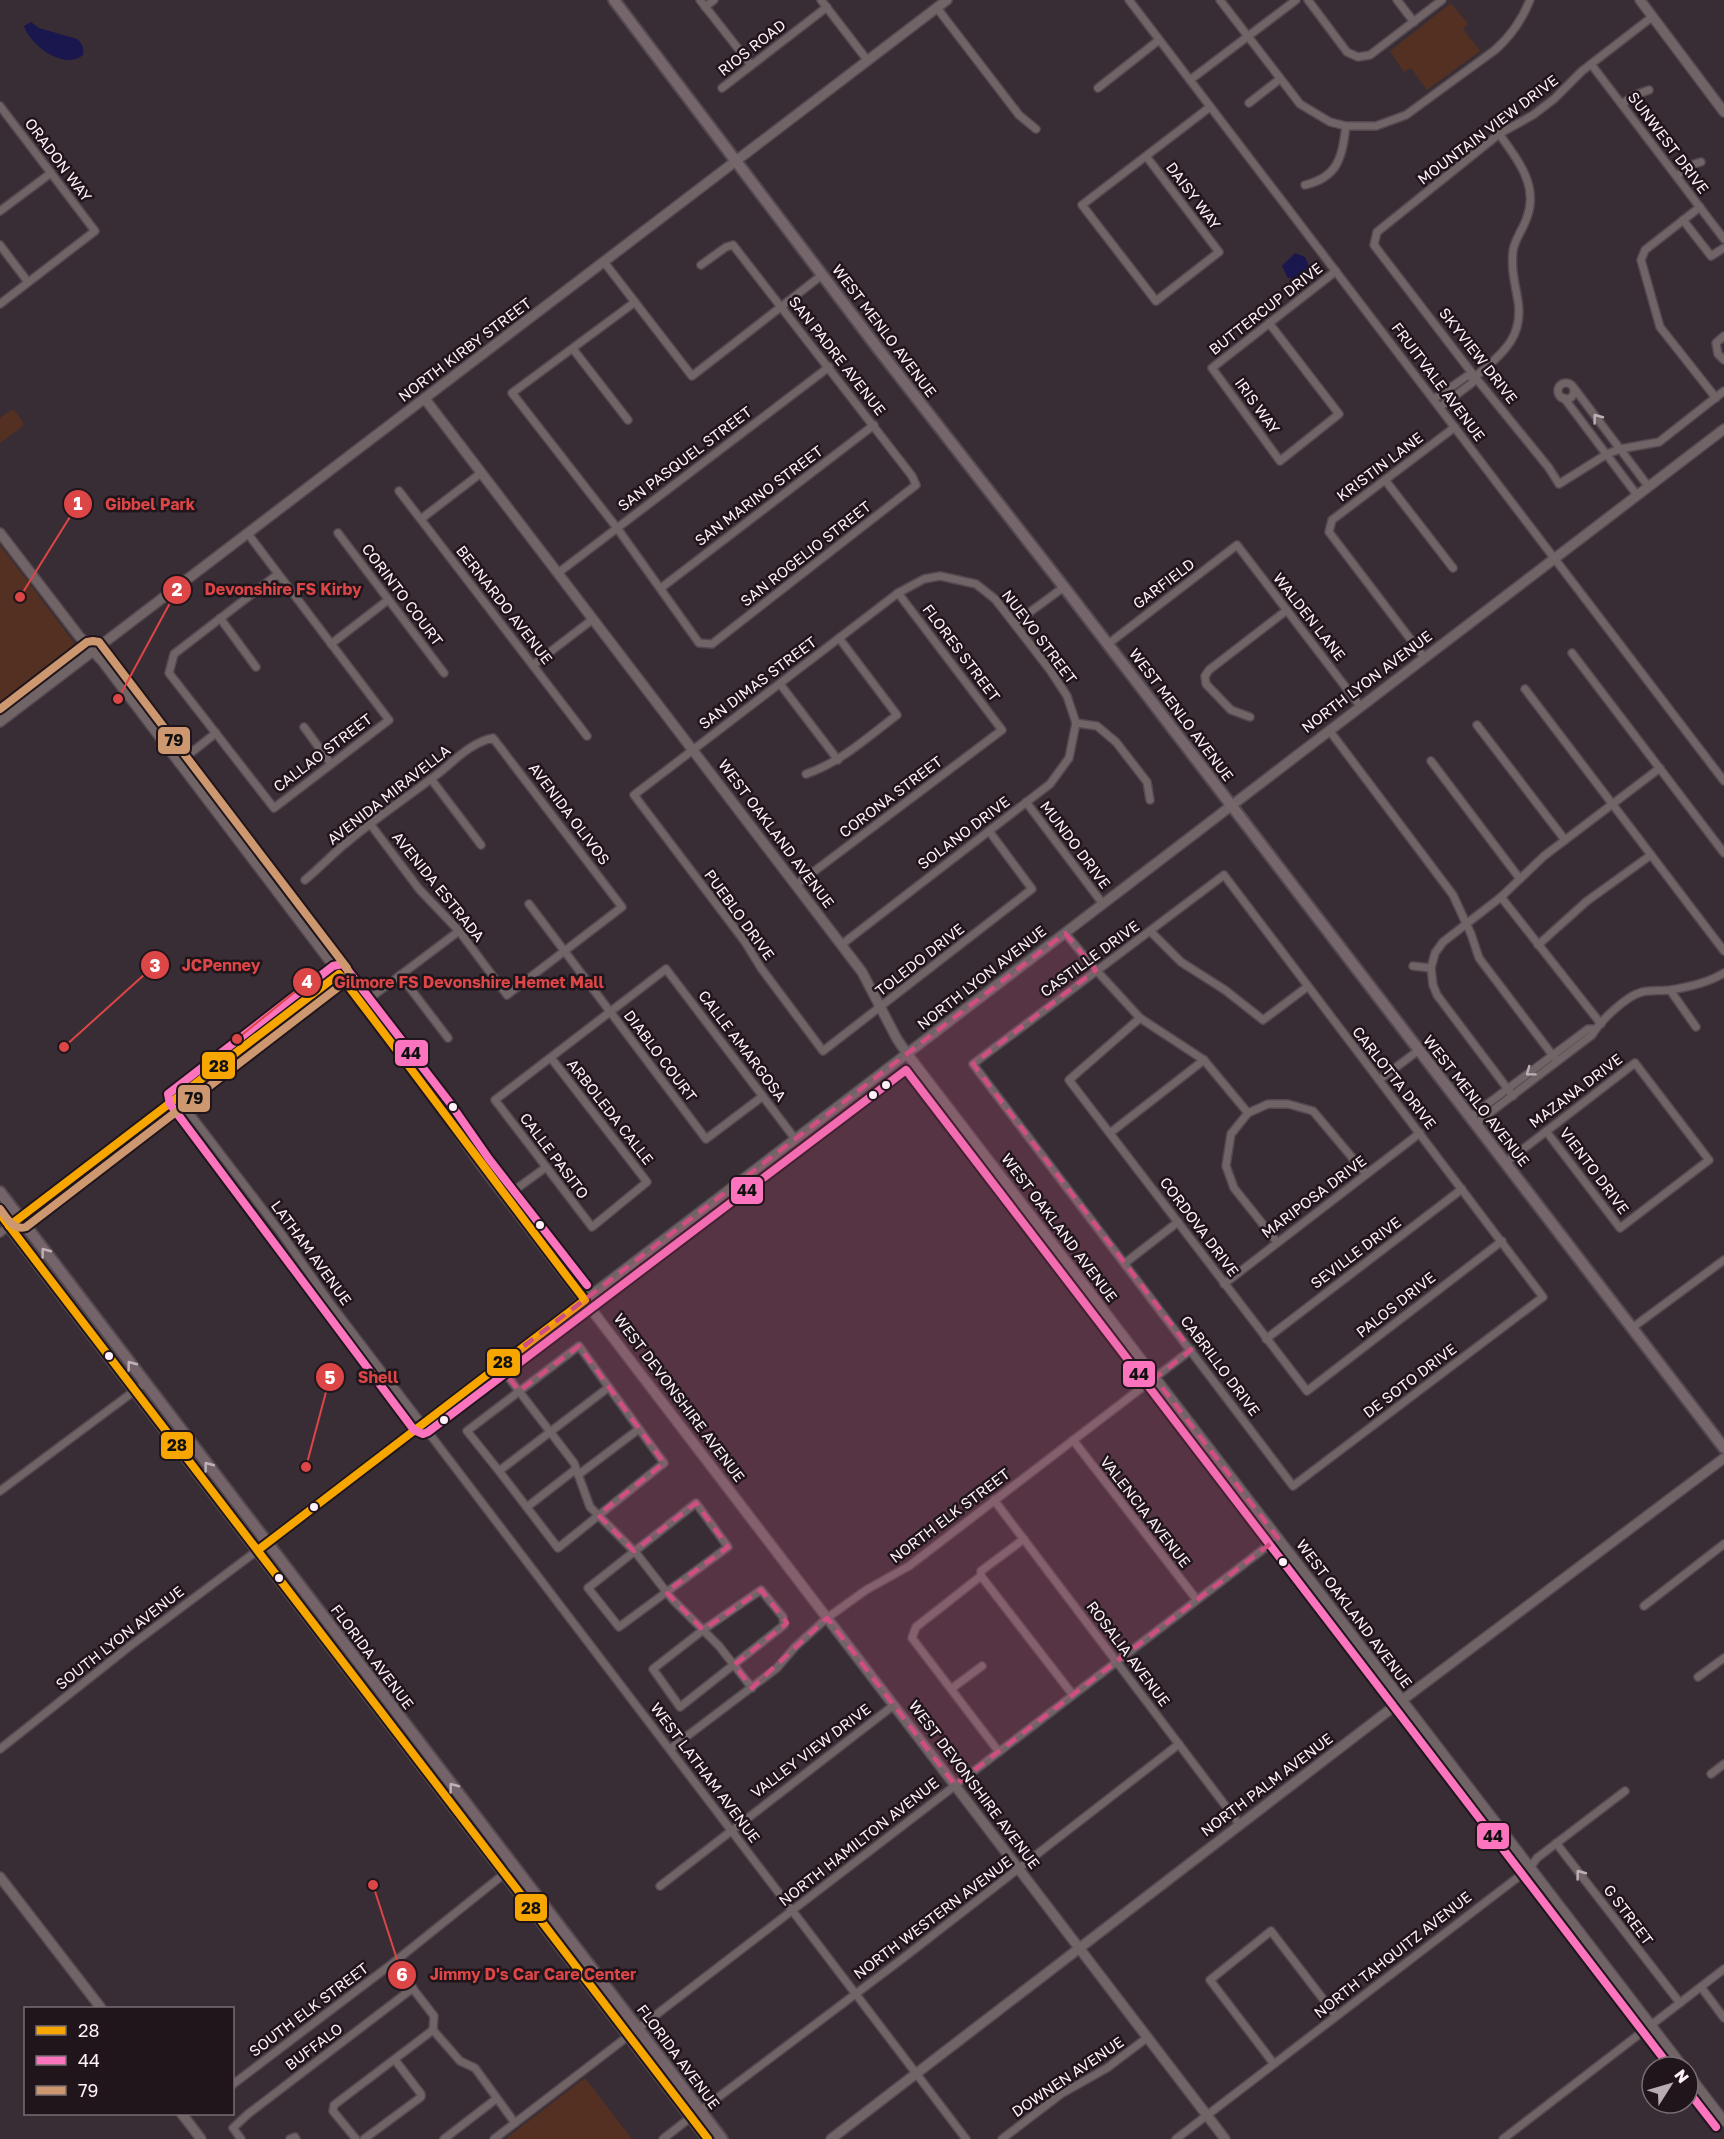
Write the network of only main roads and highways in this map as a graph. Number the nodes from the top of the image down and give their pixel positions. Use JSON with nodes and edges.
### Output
{"nodes":[{"id":1,"x":614,"y":0,"type":"edge"},
{"id":2,"x":0,"y":1192,"type":"edge"},
{"id":3,"x":0,"y":1214,"type":"edge"},
{"id":4,"x":5,"y":1229,"type":"edge"},
{"id":5,"x":140,"y":1386,"type":"junction"},
{"id":6,"x":1724,"y":1448,"type":"edge"},
{"id":7,"x":262,"y":1547,"type":"junction"},
{"id":8,"x":357,"y":1681,"type":"junction"},
{"id":9,"x":432,"y":1759,"type":"junction"},
{"id":10,"x":634,"y":2033,"type":"junction"},
{"id":11,"x":696,"y":2114,"type":"junction"},
{"id":12,"x":708,"y":2139,"type":"edge"},
{"id":13,"x":722,"y":2139,"type":"edge"}],
"edges":[{"from":1,"to":6,"type":"main road","name":"WEST MENLO AVENUE"},
{"from":5,"to":2,"type":"main road","name":"FLORIDA AVENUE","one_way":true},
{"from":3,"to":4,"type":"main road","name":"FLORIDA AVENUE"},
{"from":4,"to":5,"type":"main road","name":"FLORIDA AVENUE"},
{"from":5,"to":7,"type":"main road","name":"FLORIDA AVENUE"},
{"from":7,"to":8,"type":"main road","name":"FLORIDA AVENUE"},
{"from":7,"to":9,"type":"main road","name":"FLORIDA AVENUE"},
{"from":8,"to":9,"type":"main road"},
{"from":8,"to":10,"type":"main road","name":"FLORIDA AVENUE"},
{"from":10,"to":9,"type":"main road","name":"FLORIDA AVENUE","one_way":true},
{"from":10,"to":11,"type":"main road","name":"FLORIDA AVENUE"},
{"from":11,"to":12,"type":"main road","name":"FLORIDA AVENUE"},
{"from":11,"to":13,"type":"main road","name":"FLORIDA AVENUE"}]}
